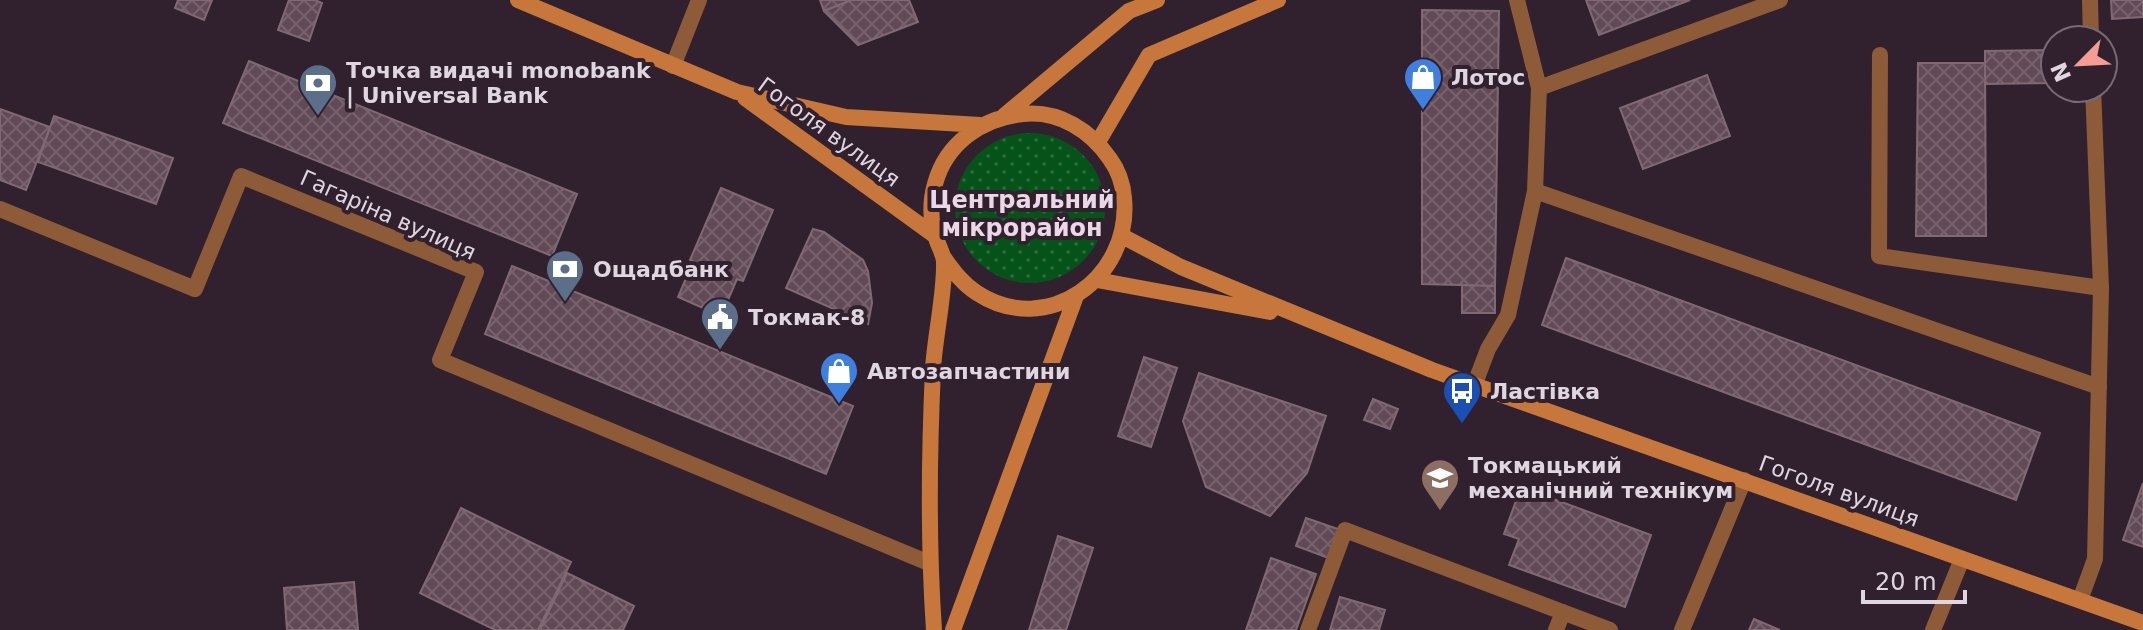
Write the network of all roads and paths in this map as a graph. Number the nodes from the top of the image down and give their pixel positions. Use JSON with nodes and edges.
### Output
{"nodes":[{"id":1,"x":518,"y":0,"type":"edge"},
{"id":2,"x":699,"y":0,"type":"edge"},
{"id":3,"x":1157,"y":0,"type":"edge"},
{"id":4,"x":1278,"y":0,"type":"edge"},
{"id":5,"x":1517,"y":0,"type":"edge"},
{"id":6,"x":1780,"y":0,"type":"edge"},
{"id":7,"x":2090,"y":0,"type":"edge"},
{"id":8,"x":1127,"y":6,"type":"edge"},
{"id":9,"x":2091,"y":24,"type":"edge"},
{"id":10,"x":1880,"y":55,"type":"dead end"},
{"id":11,"x":673,"y":66,"type":"junction"},
{"id":12,"x":1539,"y":88,"type":"junction"},
{"id":13,"x":737,"y":92,"type":"junction"},
{"id":14,"x":2094,"y":104,"type":"edge"},
{"id":15,"x":1004,"y":116,"type":"junction"},
{"id":16,"x":980,"y":125,"type":"junction"},
{"id":17,"x":1098,"y":142,"type":"junction"},
{"id":18,"x":1535,"y":191,"type":"junction"},
{"id":19,"x":0,"y":209,"type":"edge"},
{"id":20,"x":934,"y":235,"type":"junction"},
{"id":21,"x":1122,"y":236,"type":"junction"},
{"id":22,"x":944,"y":258,"type":"junction"},
{"id":23,"x":1097,"y":280,"type":"junction"},
{"id":24,"x":2101,"y":288,"type":"junction"},
{"id":25,"x":1076,"y":296,"type":"junction"},
{"id":26,"x":1295,"y":316,"type":"junction"},
{"id":27,"x":1474,"y":386,"type":"junction"},
{"id":28,"x":2099,"y":387,"type":"junction"},
{"id":29,"x":1744,"y":480,"type":"junction"},
{"id":30,"x":1962,"y":559,"type":"junction"},
{"id":31,"x":929,"y":563,"type":"junction"},
{"id":32,"x":2080,"y":600,"type":"junction"},
{"id":33,"x":1563,"y":612,"type":"junction"},
{"id":34,"x":2143,"y":623,"type":"edge"},
{"id":35,"x":934,"y":630,"type":"edge"},
{"id":36,"x":953,"y":630,"type":"edge"},
{"id":37,"x":1308,"y":630,"type":"edge"},
{"id":38,"x":1556,"y":630,"type":"edge"},
{"id":39,"x":1610,"y":630,"type":"edge"},
{"id":40,"x":1682,"y":630,"type":"edge"},
{"id":41,"x":1933,"y":630,"type":"edge"}],
"edges":[{"from":1,"to":11,"type":"main road","name":"Гоголя вулиця"},
{"from":2,"to":11,"type":"street"},
{"from":3,"to":8,"type":"main road"},
{"from":4,"to":17,"type":"main road"},
{"from":5,"to":12,"type":"street"},
{"from":6,"to":12,"type":"street"},
{"from":7,"to":9,"type":"street"},
{"from":8,"to":15,"type":"main road"},
{"from":10,"to":24,"type":"street"},
{"from":11,"to":13,"type":"main road","name":"Гоголя вулиця"},
{"from":12,"to":18,"type":"street"},
{"from":13,"to":16,"type":"main road","name":"Гоголя вулиця"},
{"from":13,"to":20,"type":"main road","name":"Гоголя вулиця"},
{"from":14,"to":24,"type":"street"},
{"from":15,"to":16,"type":"main road"},
{"from":15,"to":17,"type":"main road"},
{"from":16,"to":20,"type":"main road"},
{"from":17,"to":21,"type":"main road"},
{"from":18,"to":27,"type":"street"},
{"from":18,"to":28,"type":"street"},
{"from":19,"to":31,"type":"street","name":"Гагаріна вулиця"},
{"from":20,"to":22,"type":"main road"},
{"from":21,"to":23,"type":"main road"},
{"from":21,"to":26,"type":"main road","name":"Гоголя вулиця"},
{"from":22,"to":25,"type":"main road"},
{"from":22,"to":31,"type":"main road"},
{"from":23,"to":25,"type":"main road"},
{"from":23,"to":26,"type":"main road","name":"Гоголя вулиця"},
{"from":24,"to":28,"type":"street"},
{"from":25,"to":36,"type":"main road"},
{"from":26,"to":27,"type":"main road","name":"Гоголя вулиця"},
{"from":27,"to":29,"type":"main road","name":"Гоголя вулиця"},
{"from":28,"to":32,"type":"street"},
{"from":29,"to":30,"type":"main road","name":"Гоголя вулиця"},
{"from":29,"to":40,"type":"street"},
{"from":30,"to":32,"type":"main road","name":"Гоголя вулиця"},
{"from":30,"to":41,"type":"street"},
{"from":31,"to":35,"type":"main road"},
{"from":32,"to":34,"type":"main road","name":"Гоголя вулиця"},
{"from":33,"to":37,"type":"street"},
{"from":33,"to":38,"type":"street"},
{"from":33,"to":39,"type":"street"}]}
